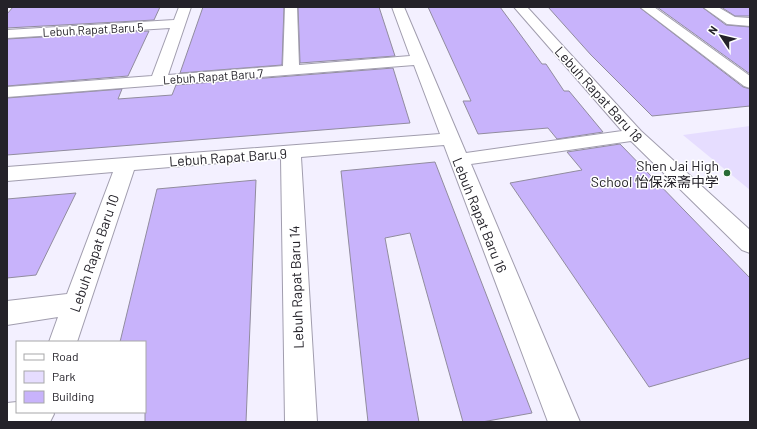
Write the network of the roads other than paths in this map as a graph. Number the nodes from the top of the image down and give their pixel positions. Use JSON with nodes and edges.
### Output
{"nodes":[{"id":1,"x":185,"y":7,"type":"edge"},
{"id":2,"x":291,"y":7,"type":"edge"},
{"id":3,"x":398,"y":7,"type":"edge"},
{"id":4,"x":520,"y":7,"type":"edge"},
{"id":5,"x":646,"y":7,"type":"edge"},
{"id":6,"x":709,"y":7,"type":"edge"},
{"id":7,"x":750,"y":22,"type":"edge"},
{"id":8,"x":179,"y":24,"type":"junction"},
{"id":9,"x":7,"y":34,"type":"edge"},
{"id":10,"x":419,"y":60,"type":"junction"},
{"id":11,"x":291,"y":71,"type":"junction"},
{"id":12,"x":158,"y":80,"type":"junction"},
{"id":13,"x":750,"y":83,"type":"edge"},
{"id":14,"x":7,"y":92,"type":"edge"},
{"id":15,"x":635,"y":135,"type":"junction"},
{"id":16,"x":450,"y":139,"type":"junction"},
{"id":17,"x":291,"y":153,"type":"junction"},
{"id":18,"x":458,"y":160,"type":"junction"},
{"id":19,"x":126,"y":164,"type":"junction"},
{"id":20,"x":7,"y":174,"type":"edge"},
{"id":21,"x":750,"y":244,"type":"edge"},
{"id":22,"x":75,"y":304,"type":"junction"},
{"id":23,"x":7,"y":313,"type":"edge"},
{"id":24,"x":62,"y":341,"type":"edge"},
{"id":25,"x":38,"y":416,"type":"edge"},
{"id":26,"x":7,"y":419,"type":"edge"},
{"id":27,"x":301,"y":422,"type":"edge"},
{"id":28,"x":564,"y":422,"type":"edge"}],
"edges":[{"from":1,"to":8,"type":"street"},
{"from":2,"to":11,"type":"street"},
{"from":3,"to":10,"type":"street","name":"Lebuh Rapat Baru 16"},
{"from":4,"to":15,"type":"street","name":"Lebuh Rapat Baru 18"},
{"from":5,"to":13,"type":"street"},
{"from":6,"to":7,"type":"street"},
{"from":8,"to":9,"type":"street","name":"Lebuh Rapat Baru 5"},
{"from":8,"to":12,"type":"street"},
{"from":10,"to":11,"type":"street","name":"Lebuh Rapat Baru 7"},
{"from":10,"to":16,"type":"street","name":"Lebuh Rapat Baru 16"},
{"from":11,"to":12,"type":"street","name":"Lebuh Rapat Baru 7"},
{"from":12,"to":14,"type":"street","name":"Lebuh Rapat Baru 7"},
{"from":15,"to":18,"type":"street"},
{"from":15,"to":21,"type":"street","name":"Lebuh Rapat Baru 18"},
{"from":16,"to":17,"type":"street","name":"Lebuh Rapat Baru 9"},
{"from":16,"to":18,"type":"street","name":"Lebuh Rapat Baru 16"},
{"from":17,"to":19,"type":"street","name":"Lebuh Rapat Baru 9"},
{"from":17,"to":27,"type":"street","name":"Lebuh Rapat Baru 14"},
{"from":18,"to":28,"type":"street","name":"Lebuh Rapat Baru 16"},
{"from":19,"to":20,"type":"street","name":"Lebuh Rapat Baru 9"},
{"from":19,"to":22,"type":"street","name":"Lebuh Rapat Baru 10"},
{"from":22,"to":23,"type":"street"},
{"from":22,"to":24,"type":"street","name":"Lebuh Rapat Baru 10"},
{"from":25,"to":26,"type":"street"}]}
